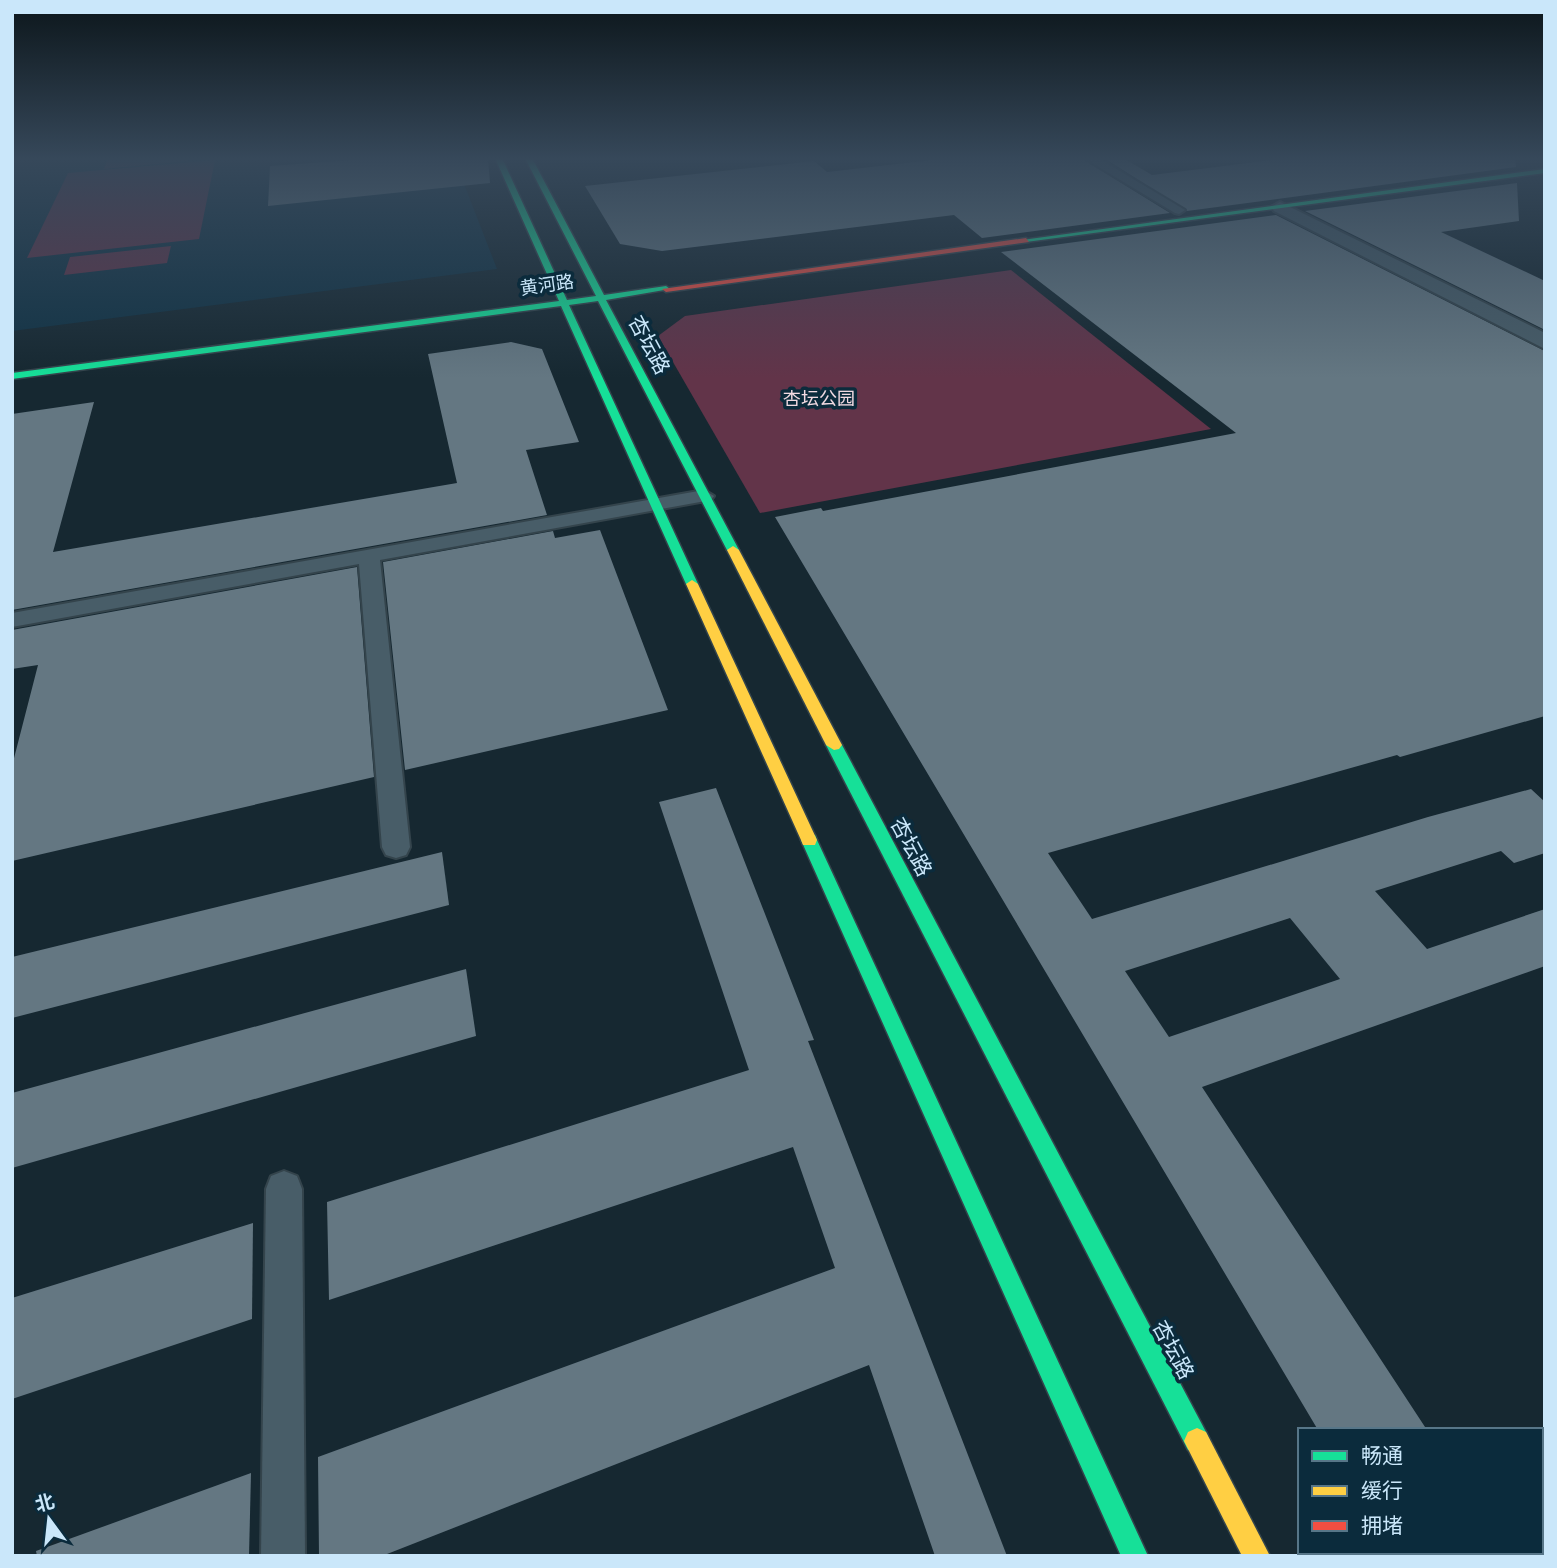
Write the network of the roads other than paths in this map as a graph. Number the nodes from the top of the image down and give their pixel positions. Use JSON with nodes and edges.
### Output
{"nodes":[{"id":1,"x":531,"y":231,"type":"edge"},
{"id":2,"x":566,"y":231,"type":"edge"},
{"id":3,"x":1029,"y":231,"type":"edge"},
{"id":4,"x":1080,"y":231,"type":"edge"},
{"id":5,"x":1329,"y":231,"type":"edge"},
{"id":6,"x":598,"y":292,"type":"junction"},
{"id":7,"x":561,"y":297,"type":"junction"},
{"id":8,"x":1545,"y":342,"type":"edge"},
{"id":9,"x":12,"y":363,"type":"edge"},
{"id":10,"x":12,"y":376,"type":"edge"},
{"id":11,"x":704,"y":496,"type":"junction"},
{"id":12,"x":656,"y":505,"type":"junction"},
{"id":13,"x":369,"y":556,"type":"junction"},
{"id":14,"x":12,"y":620,"type":"edge"},
{"id":15,"x":396,"y":847,"type":"dead end"},
{"id":16,"x":284,"y":1189,"type":"dead end"},
{"id":17,"x":283,"y":1556,"type":"edge"},
{"id":18,"x":1135,"y":1556,"type":"edge"},
{"id":19,"x":1257,"y":1556,"type":"edge"}],
"edges":[{"from":1,"to":7,"type":"main road"},
{"from":2,"to":6,"type":"main road","name":"杏坛路"},
{"from":3,"to":6,"type":"main road","name":"黄河路"},
{"from":4,"to":6,"type":"main road","name":"黄河路"},
{"from":5,"to":8,"type":"street"},
{"from":6,"to":7,"type":"main road","name":"黄河路"},
{"from":6,"to":11,"type":"main road","name":"杏坛路"},
{"from":7,"to":9,"type":"main road","name":"黄河路"},
{"from":7,"to":10,"type":"main road","name":"黄河路"},
{"from":7,"to":12,"type":"main road"},
{"from":11,"to":12,"type":"lane"},
{"from":11,"to":19,"type":"main road","name":"杏坛路"},
{"from":12,"to":13,"type":"lane"},
{"from":12,"to":18,"type":"main road"},
{"from":13,"to":14,"type":"lane"},
{"from":13,"to":15,"type":"lane"},
{"from":16,"to":17,"type":"lane"}]}
